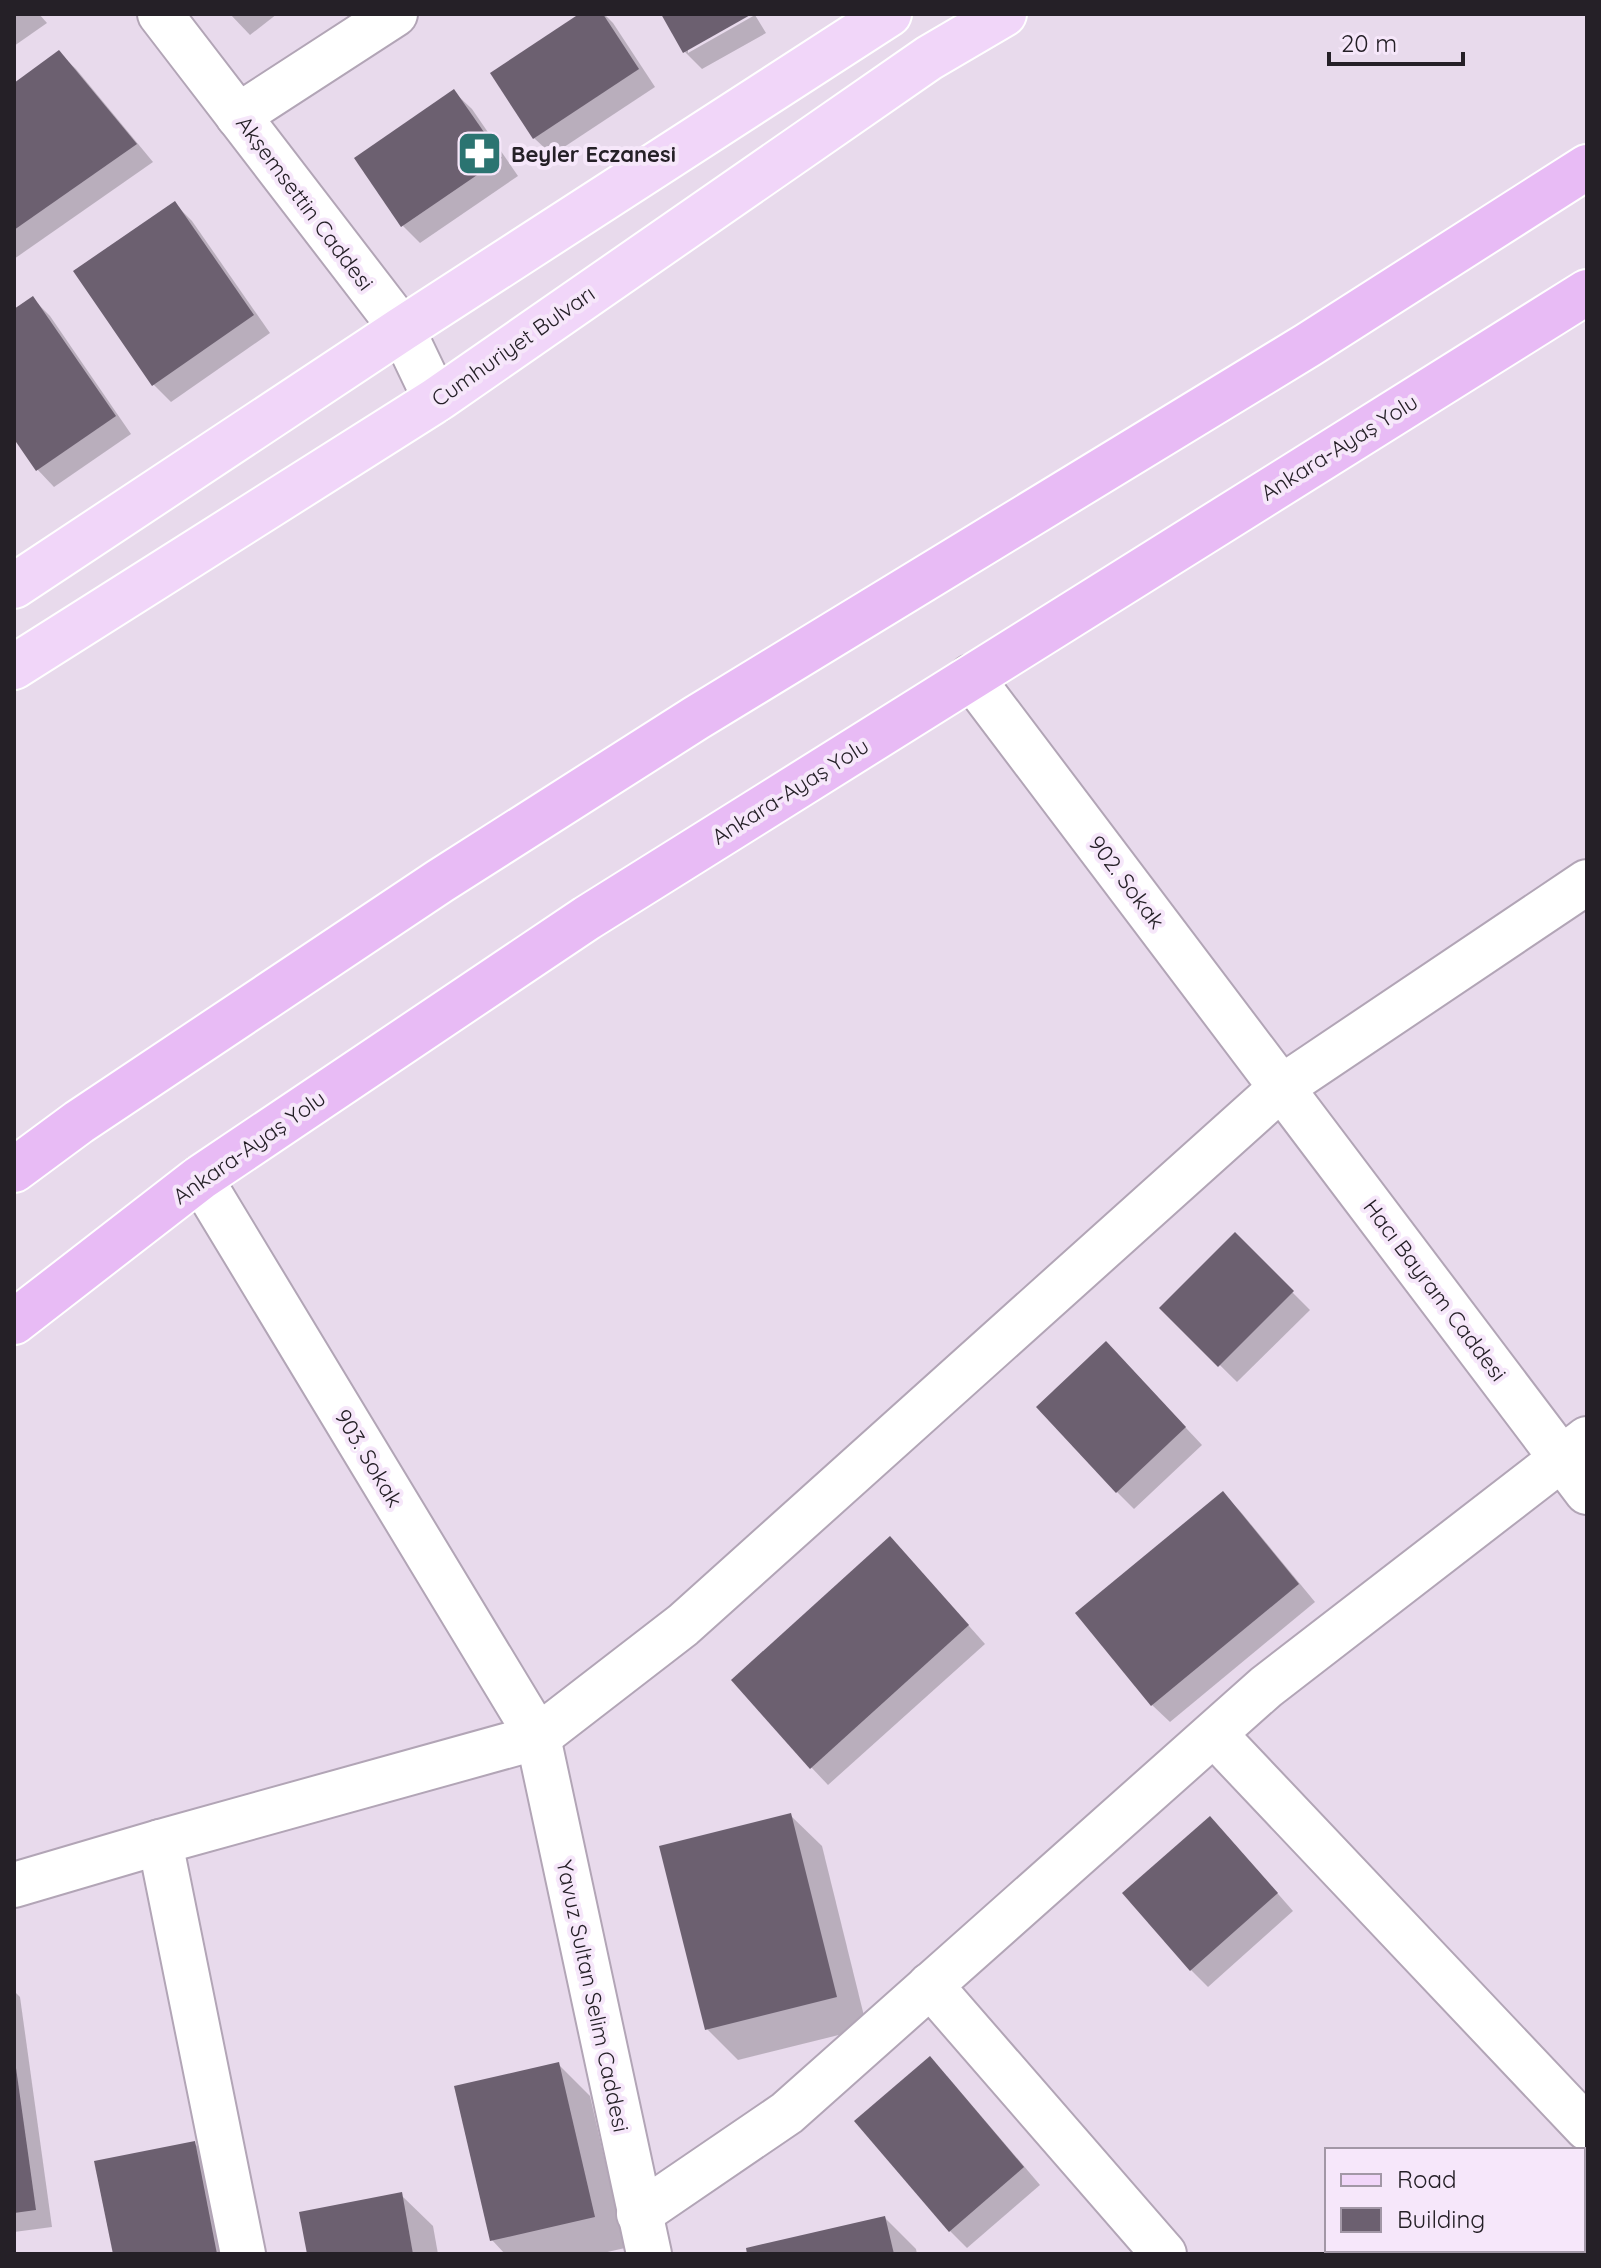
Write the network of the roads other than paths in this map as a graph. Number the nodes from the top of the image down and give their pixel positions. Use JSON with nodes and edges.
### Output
{"nodes":[{"id":1,"x":160,"y":14,"type":"edge"},
{"id":2,"x":395,"y":14,"type":"edge"},
{"id":3,"x":889,"y":14,"type":"edge"},
{"id":4,"x":1004,"y":14,"type":"edge"},
{"id":5,"x":238,"y":116,"type":"junction"},
{"id":6,"x":1587,"y":167,"type":"edge"},
{"id":7,"x":1587,"y":292,"type":"edge"},
{"id":8,"x":402,"y":329,"type":"junction"},
{"id":9,"x":436,"y":400,"type":"junction"},
{"id":10,"x":14,"y":586,"type":"edge"},
{"id":11,"x":14,"y":667,"type":"edge"},
{"id":12,"x":971,"y":677,"type":"junction"},
{"id":13,"x":1587,"y":882,"type":"edge"},
{"id":14,"x":1282,"y":1087,"type":"junction"},
{"id":15,"x":14,"y":1170,"type":"edge"},
{"id":16,"x":200,"y":1178,"type":"junction"},
{"id":17,"x":14,"y":1322,"type":"edge"},
{"id":18,"x":1574,"y":1448,"type":"edge"},
{"id":19,"x":1587,"y":1492,"type":"edge"},
{"id":20,"x":1214,"y":1734,"type":"junction"},
{"id":21,"x":538,"y":1737,"type":"junction"},
{"id":22,"x":160,"y":1842,"type":"junction"},
{"id":23,"x":14,"y":1885,"type":"edge"},
{"id":24,"x":930,"y":1985,"type":"junction"},
{"id":25,"x":1587,"y":2128,"type":"edge"},
{"id":26,"x":644,"y":2234,"type":"edge"},
{"id":27,"x":243,"y":2254,"type":"edge"},
{"id":28,"x":1164,"y":2254,"type":"edge"}],
"edges":[{"from":1,"to":5,"type":"street","name":"Akşemsettin Caddesi"},
{"from":2,"to":5,"type":"street"},
{"from":3,"to":8,"type":"main road"},
{"from":4,"to":9,"type":"main road","name":"Cumhuriyet Bulvarı"},
{"from":5,"to":8,"type":"street","name":"Akşemsettin Caddesi"},
{"from":6,"to":15,"type":"highway"},
{"from":7,"to":12,"type":"highway","name":"Ankara-Ayaş Yolu"},
{"from":8,"to":9,"type":"street","name":"Akşemsettin Caddesi"},
{"from":8,"to":10,"type":"main road"},
{"from":9,"to":11,"type":"main road","name":"Cumhuriyet Bulvarı"},
{"from":12,"to":14,"type":"street","name":"902. Sokak"},
{"from":12,"to":16,"type":"highway","name":"Ankara-Ayaş Yolu"},
{"from":13,"to":14,"type":"street"},
{"from":14,"to":18,"type":"street","name":"Hacı Bayram Caddesi"},
{"from":14,"to":21,"type":"street"},
{"from":16,"to":17,"type":"highway","name":"Ankara-Ayaş Yolu"},
{"from":16,"to":21,"type":"street","name":"903. Sokak"},
{"from":18,"to":19,"type":"street","name":"Hacı Bayram Caddesi"},
{"from":18,"to":20,"type":"street"},
{"from":20,"to":24,"type":"street"},
{"from":20,"to":25,"type":"street"},
{"from":21,"to":22,"type":"street"},
{"from":21,"to":26,"type":"street","name":"Yavuz Sultan Selim Caddesi"},
{"from":22,"to":23,"type":"street"},
{"from":22,"to":27,"type":"street"},
{"from":24,"to":26,"type":"street"},
{"from":24,"to":28,"type":"street"}]}
